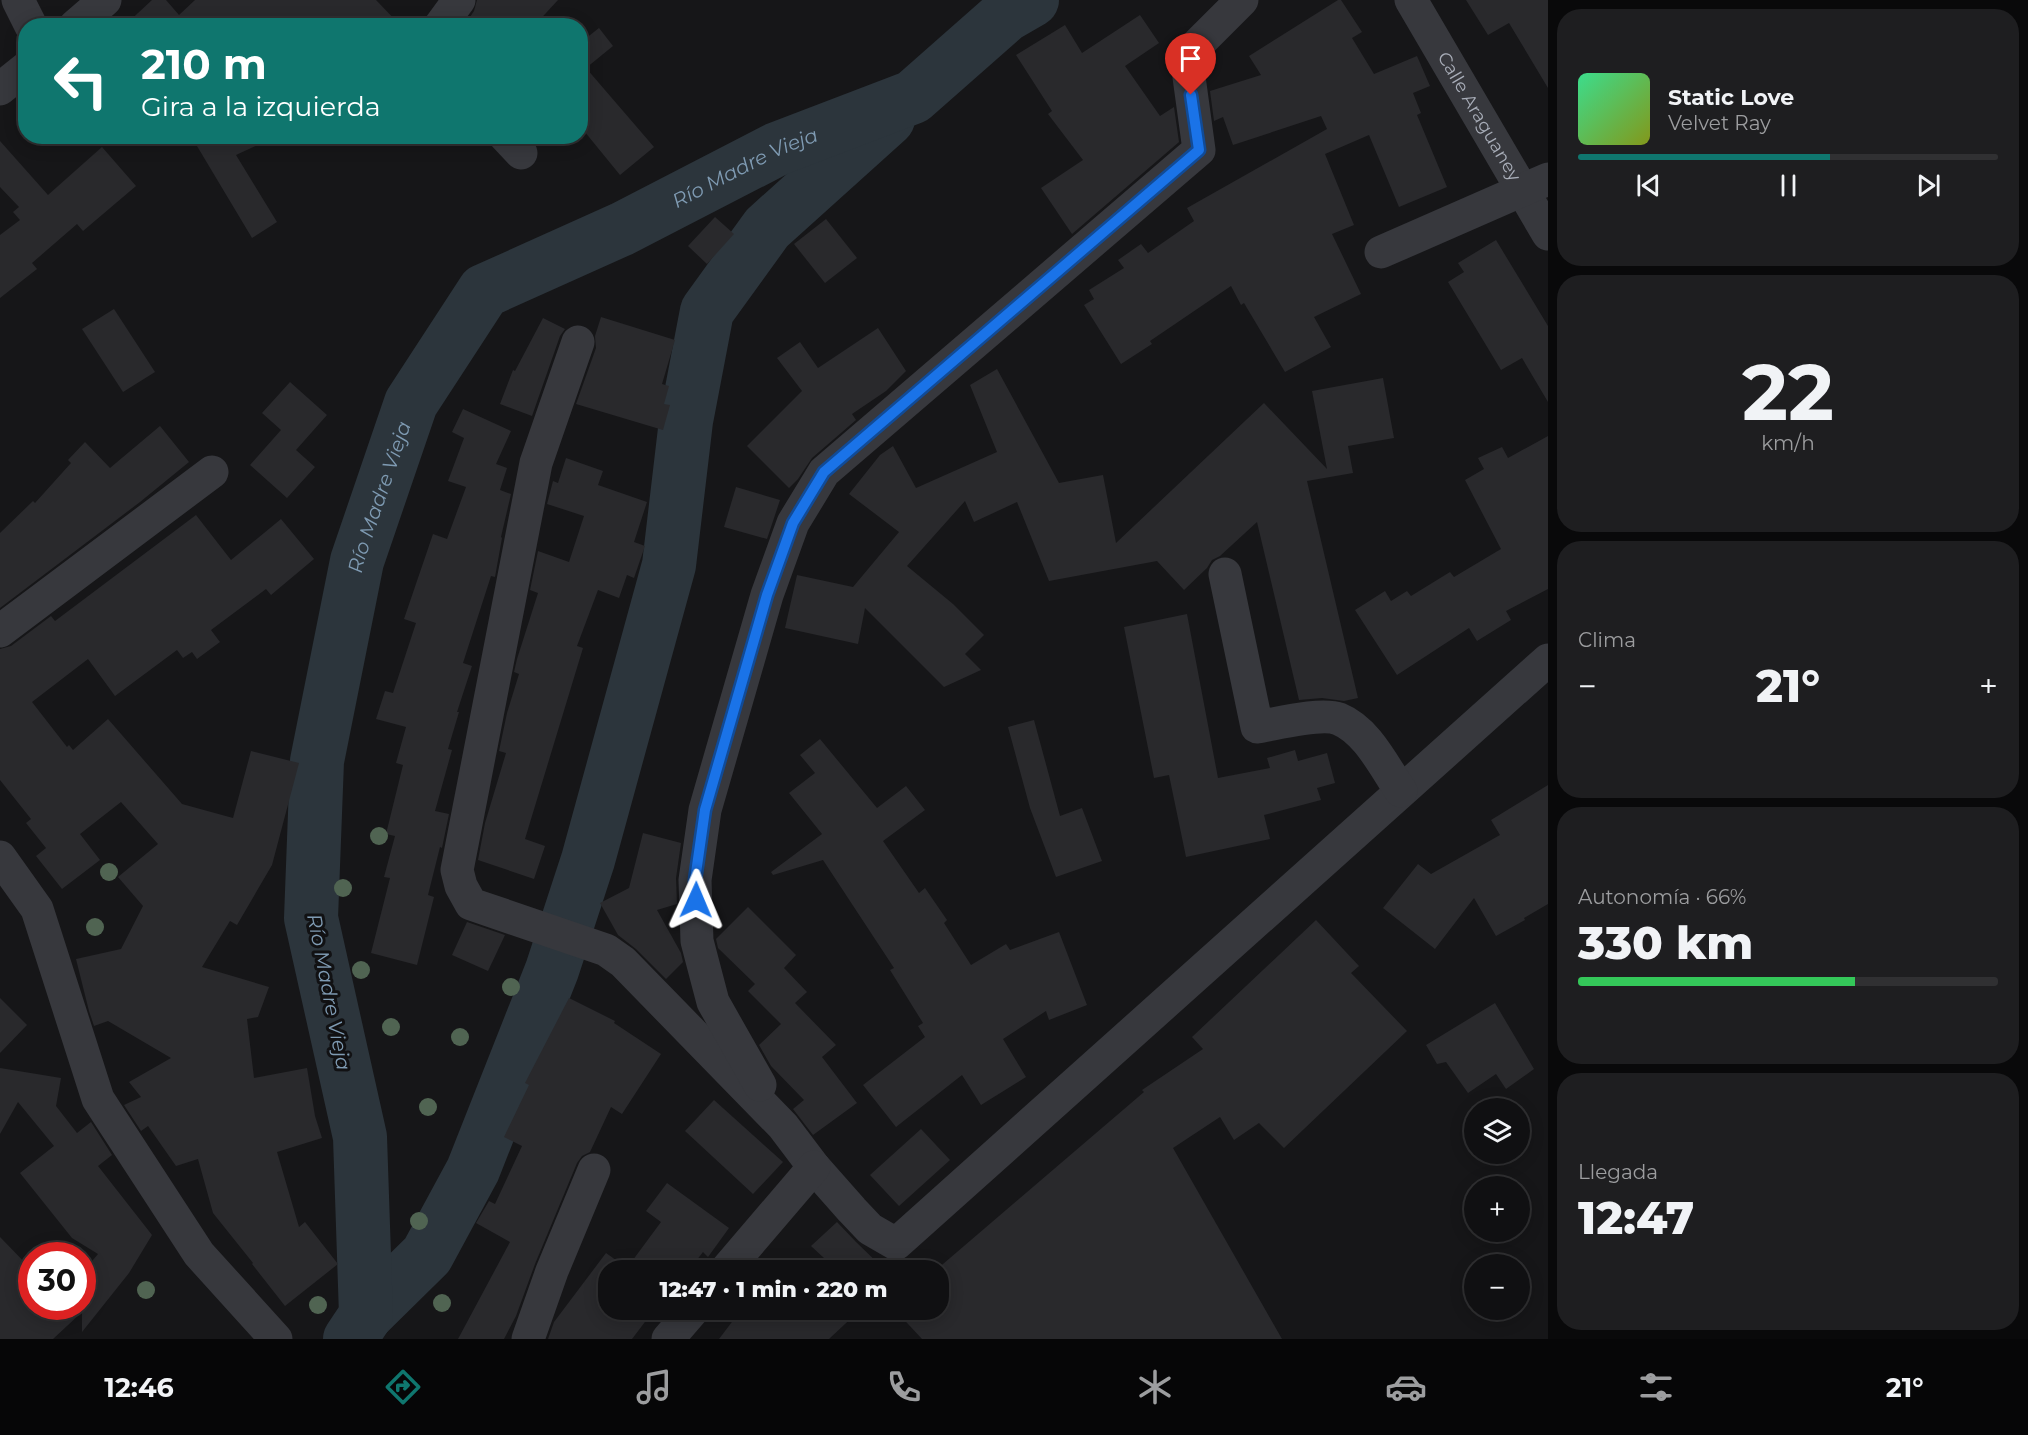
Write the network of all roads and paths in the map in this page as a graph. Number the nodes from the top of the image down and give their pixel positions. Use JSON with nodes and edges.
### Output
{"nodes":[{"id":1,"x":18,"y":0,"type":"edge"},
{"id":2,"x":105,"y":0,"type":"edge"},
{"id":3,"x":459,"y":0,"type":"edge"},
{"id":4,"x":1242,"y":0,"type":"edge"},
{"id":5,"x":1411,"y":0,"type":"edge"},
{"id":6,"x":27,"y":18,"type":"edge"},
{"id":7,"x":84,"y":18,"type":"edge"},
{"id":8,"x":446,"y":18,"type":"edge"},
{"id":9,"x":18,"y":74,"type":"edge"},
{"id":10,"x":0,"y":89,"type":"edge"},
{"id":11,"x":1535,"y":185,"type":"edge"},
{"id":12,"x":1548,"y":234,"type":"edge"},
{"id":13,"x":1381,"y":252,"type":"dead end"},
{"id":14,"x":578,"y":342,"type":"dead end"},
{"id":15,"x":212,"y":472,"type":"dead end"},
{"id":16,"x":1225,"y":574,"type":"dead end"},
{"id":17,"x":0,"y":631,"type":"edge"},
{"id":18,"x":1548,"y":660,"type":"edge"},
{"id":19,"x":1401,"y":791,"type":"junction"},
{"id":20,"x":0,"y":857,"type":"edge"},
{"id":21,"x":783,"y":1126,"type":"junction"},
{"id":22,"x":814,"y":1167,"type":"junction"},
{"id":23,"x":594,"y":1170,"type":"dead end"},
{"id":24,"x":735,"y":1260,"type":"edge"},
{"id":25,"x":684,"y":1320,"type":"edge"},
{"id":26,"x":276,"y":1339,"type":"edge"},
{"id":27,"x":528,"y":1339,"type":"edge"},
{"id":28,"x":668,"y":1339,"type":"edge"}],
"edges":[{"from":1,"to":6,"type":"street"},
{"from":2,"to":7,"type":"street"},
{"from":3,"to":8,"type":"street"},
{"from":4,"to":21,"type":"street"},
{"from":5,"to":11,"type":"street","name":"Calle Araguaney"},
{"from":9,"to":10,"type":"street"},
{"from":11,"to":12,"type":"street","name":"Calle Araguaney"},
{"from":11,"to":13,"type":"street"},
{"from":14,"to":21,"type":"street"},
{"from":15,"to":17,"type":"street"},
{"from":16,"to":19,"type":"street"},
{"from":18,"to":19,"type":"street"},
{"from":19,"to":22,"type":"street"},
{"from":20,"to":26,"type":"street"},
{"from":21,"to":22,"type":"street"},
{"from":22,"to":24,"type":"street"},
{"from":23,"to":27,"type":"street"},
{"from":25,"to":28,"type":"street"}]}
